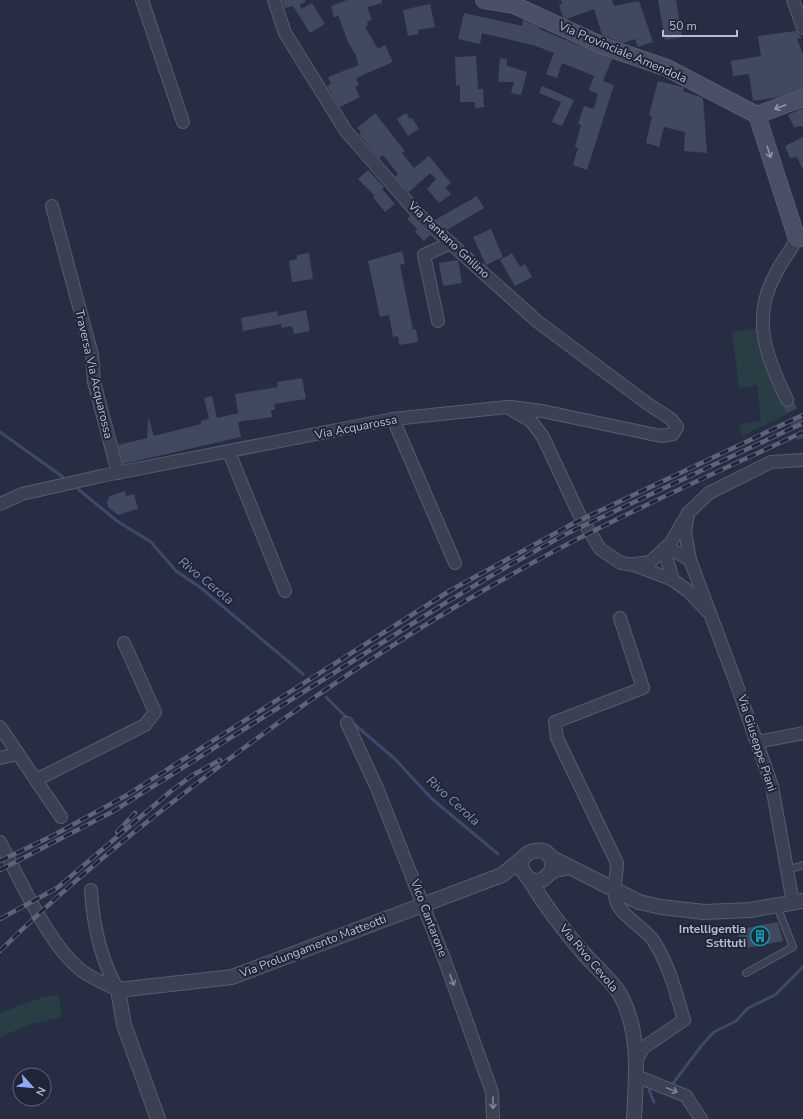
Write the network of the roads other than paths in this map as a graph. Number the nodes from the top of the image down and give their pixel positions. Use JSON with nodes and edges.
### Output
{"nodes":[{"id":1,"x":142,"y":0,"type":"edge"},
{"id":2,"x":274,"y":0,"type":"edge"},
{"id":3,"x":484,"y":0,"type":"edge"},
{"id":4,"x":793,"y":0,"type":"edge"},
{"id":5,"x":803,"y":28,"type":"edge"},
{"id":6,"x":803,"y":98,"type":"edge"},
{"id":7,"x":758,"y":115,"type":"junction"},
{"id":8,"x":183,"y":122,"type":"dead end"},
{"id":9,"x":52,"y":206,"type":"dead end"},
{"id":10,"x":800,"y":238,"type":"edge"},
{"id":11,"x":451,"y":243,"type":"junction"},
{"id":12,"x":438,"y":321,"type":"dead end"},
{"id":13,"x":787,"y":400,"type":"tunnel mouth"},
{"id":14,"x":507,"y":407,"type":"junction"},
{"id":15,"x":393,"y":419,"type":"junction"},
{"id":16,"x":675,"y":431,"type":"joint"},
{"id":17,"x":229,"y":452,"type":"junction"},
{"id":18,"x":803,"y":460,"type":"edge"},
{"id":19,"x":118,"y":473,"type":"junction"},
{"id":20,"x":0,"y":504,"type":"edge"},
{"id":21,"x":688,"y":513,"type":"junction"},
{"id":22,"x":664,"y":549,"type":"junction"},
{"id":23,"x":690,"y":560,"type":"junction"},
{"id":24,"x":455,"y":563,"type":"dead end"},
{"id":25,"x":634,"y":564,"type":"junction"},
{"id":26,"x":673,"y":580,"type":"junction"},
{"id":27,"x":286,"y":591,"type":"dead end"},
{"id":28,"x":708,"y":612,"type":"junction"},
{"id":29,"x":620,"y":618,"type":"dead end"},
{"id":30,"x":124,"y":643,"type":"dead end"},
{"id":31,"x":346,"y":723,"type":"dead end"},
{"id":32,"x":0,"y":727,"type":"edge"},
{"id":33,"x":803,"y":733,"type":"edge"},
{"id":34,"x":757,"y":742,"type":"junction"},
{"id":35,"x":18,"y":754,"type":"junction"},
{"id":36,"x":0,"y":758,"type":"edge"},
{"id":37,"x":36,"y":780,"type":"junction"},
{"id":38,"x":61,"y":817,"type":"dead end"},
{"id":39,"x":0,"y":842,"type":"edge"},
{"id":40,"x":524,"y":857,"type":"junction"},
{"id":41,"x":550,"y":857,"type":"junction"},
{"id":42,"x":803,"y":865,"type":"edge"},
{"id":43,"x":568,"y":867,"type":"junction"},
{"id":44,"x":787,"y":870,"type":"junction"},
{"id":45,"x":550,"y":874,"type":"junction"},
{"id":46,"x":502,"y":875,"type":"junction"},
{"id":47,"x":528,"y":877,"type":"junction"},
{"id":48,"x":614,"y":888,"type":"junction"},
{"id":49,"x":91,"y":890,"type":"dead end"},
{"id":50,"x":539,"y":896,"type":"junction"},
{"id":51,"x":798,"y":902,"type":"edge"},
{"id":52,"x":424,"y":904,"type":"junction"},
{"id":53,"x":777,"y":906,"type":"junction"},
{"id":54,"x":746,"y":973,"type":"dead end"},
{"id":55,"x":118,"y":990,"type":"junction"},
{"id":56,"x":637,"y":1059,"type":"junction"},
{"id":57,"x":636,"y":1076,"type":"junction"},
{"id":58,"x":158,"y":1119,"type":"edge"},
{"id":59,"x":493,"y":1119,"type":"edge"},
{"id":60,"x":634,"y":1119,"type":"edge"},
{"id":61,"x":701,"y":1119,"type":"edge"}],
"edges":[{"from":1,"to":8,"type":"street"},
{"from":2,"to":11,"type":"street","name":"Via Pantano Gnilino"},
{"from":3,"to":7,"type":"main road","name":"Via Provinciale Amendola"},
{"from":4,"to":5,"type":"street"},
{"from":6,"to":7,"type":"main road","one_way":true},
{"from":7,"to":10,"type":"main road","one_way":true},
{"from":9,"to":19,"type":"street","name":"Traversa Via Acquarossa"},
{"from":10,"to":13,"type":"street"},
{"from":11,"to":12,"type":"street"},
{"from":11,"to":16,"type":"street","name":"Via Pantano Gnilino"},
{"from":14,"to":15,"type":"street","name":"Via Acquarossa"},
{"from":14,"to":16,"type":"street","name":"Via Acquarossa"},
{"from":14,"to":25,"type":"street"},
{"from":15,"to":17,"type":"street","name":"Via Acquarossa"},
{"from":15,"to":24,"type":"street"},
{"from":17,"to":19,"type":"street","name":"Via Acquarossa"},
{"from":17,"to":27,"type":"street"},
{"from":18,"to":21,"type":"street"},
{"from":19,"to":20,"type":"street","name":"Via Acquarossa"},
{"from":21,"to":22,"type":"street"},
{"from":21,"to":23,"type":"street","name":"Via Giuseppe Piani"},
{"from":22,"to":23,"type":"street"},
{"from":22,"to":25,"type":"street"},
{"from":22,"to":26,"type":"street"},
{"from":23,"to":28,"type":"street","name":"Via Giuseppe Piani"},
{"from":25,"to":26,"type":"street"},
{"from":26,"to":28,"type":"street"},
{"from":28,"to":34,"type":"street","name":"Via Giuseppe Piani"},
{"from":29,"to":48,"type":"street"},
{"from":30,"to":37,"type":"street"},
{"from":31,"to":52,"type":"street","name":"Vico Cantarone"},
{"from":32,"to":35,"type":"street"},
{"from":33,"to":34,"type":"street"},
{"from":34,"to":44,"type":"street","name":"Via Giuseppe Piani"},
{"from":35,"to":36,"type":"street"},
{"from":35,"to":37,"type":"street"},
{"from":37,"to":38,"type":"street"},
{"from":39,"to":55,"type":"street"},
{"from":40,"to":41,"type":"street","name":"Via Prolungamento Matteotti"},
{"from":40,"to":46,"type":"street","name":"Via Prolungamento Matteotti"},
{"from":40,"to":47,"type":"street"},
{"from":41,"to":43,"type":"street","name":"Via Prolungamento Matteotti"},
{"from":41,"to":45,"type":"street"},
{"from":42,"to":44,"type":"lane"},
{"from":43,"to":45,"type":"street","name":"Via Prolungamento Matteotti"},
{"from":43,"to":48,"type":"street","name":"Via Prolungamento Matteotti"},
{"from":44,"to":51,"type":"street","name":"Via Giuseppe Piani"},
{"from":45,"to":47,"type":"street","name":"Via Prolungamento Matteotti"},
{"from":45,"to":50,"type":"street"},
{"from":46,"to":47,"type":"street","name":"Via Prolungamento Matteotti"},
{"from":46,"to":52,"type":"street","name":"Via Prolungamento Matteotti"},
{"from":47,"to":50,"type":"street","name":"Via Rivo Cevola"},
{"from":48,"to":53,"type":"street","name":"Via Prolungamento Matteotti"},
{"from":48,"to":56,"type":"street"},
{"from":49,"to":55,"type":"street"},
{"from":50,"to":56,"type":"street","name":"Via Rivo Cevola"},
{"from":51,"to":53,"type":"street","name":"Via Prolungamento Matteotti"},
{"from":52,"to":55,"type":"street","name":"Via Prolungamento Matteotti"},
{"from":52,"to":59,"type":"street","name":"Vico Cantarone","one_way":true},
{"from":53,"to":54,"type":"lane"},
{"from":55,"to":58,"type":"street"},
{"from":56,"to":57,"type":"street","name":"Via Rivo Cevola"},
{"from":57,"to":60,"type":"street","name":"Via Rivo Cevola"},
{"from":57,"to":61,"type":"street","one_way":true}]}
